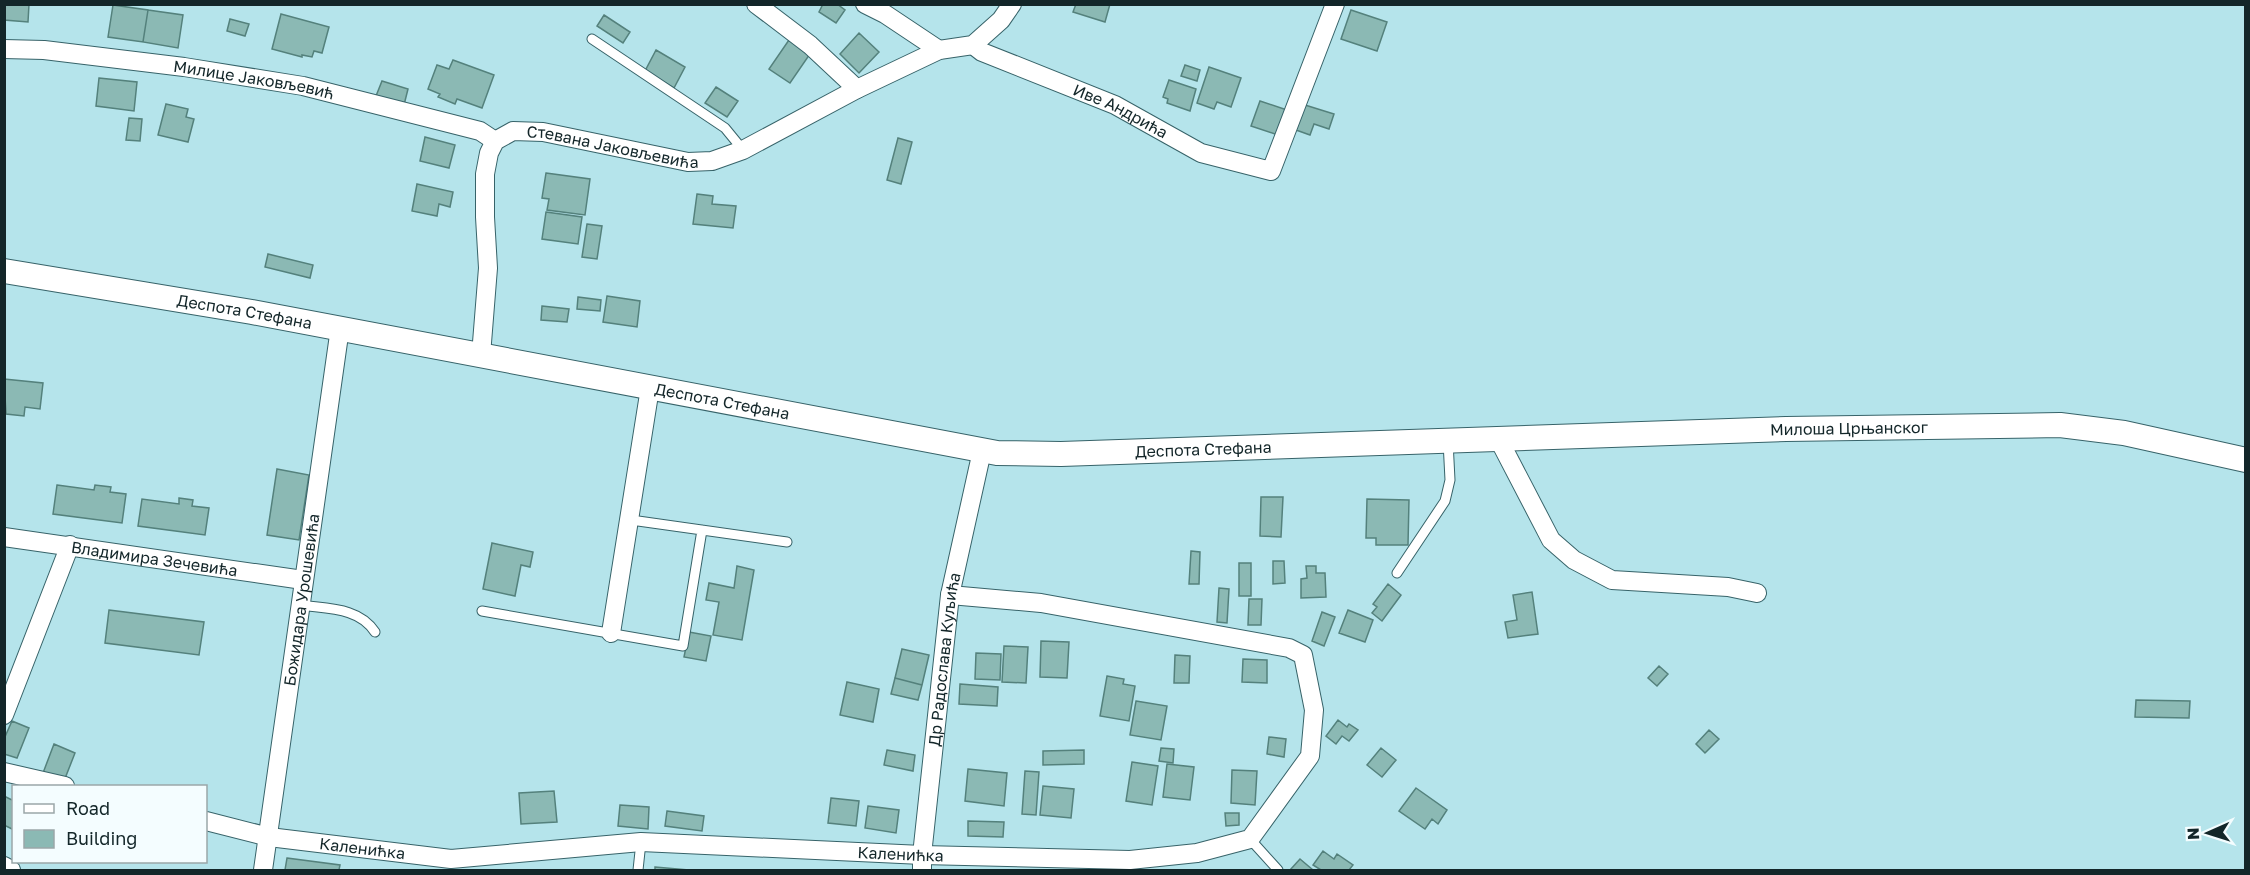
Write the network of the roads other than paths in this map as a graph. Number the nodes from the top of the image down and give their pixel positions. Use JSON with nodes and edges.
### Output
{"nodes":[{"id":1,"x":756,"y":4,"type":"edge"},
{"id":2,"x":866,"y":4,"type":"edge"},
{"id":3,"x":1012,"y":4,"type":"edge"},
{"id":4,"x":1335,"y":4,"type":"edge"},
{"id":5,"x":592,"y":39,"type":"dead end"},
{"id":6,"x":973,"y":45,"type":"junction"},
{"id":7,"x":4,"y":49,"type":"edge"},
{"id":8,"x":939,"y":50,"type":"junction"},
{"id":9,"x":857,"y":89,"type":"junction"},
{"id":10,"x":495,"y":141,"type":"junction"},
{"id":11,"x":743,"y":150,"type":"junction"},
{"id":12,"x":4,"y":272,"type":"edge"},
{"id":13,"x":340,"y":328,"type":"junction"},
{"id":14,"x":481,"y":354,"type":"junction"},
{"id":15,"x":651,"y":388,"type":"junction"},
{"id":16,"x":1499,"y":440,"type":"junction"},
{"id":17,"x":1448,"y":441,"type":"junction"},
{"id":18,"x":982,"y":450,"type":"junction"},
{"id":19,"x":2246,"y":460,"type":"edge"},
{"id":20,"x":631,"y":520,"type":"junction"},
{"id":21,"x":702,"y":530,"type":"junction"},
{"id":22,"x":4,"y":537,"type":"edge"},
{"id":23,"x":787,"y":542,"type":"dead end"},
{"id":24,"x":70,"y":545,"type":"junction"},
{"id":25,"x":1396,"y":573,"type":"dead end"},
{"id":26,"x":303,"y":580,"type":"junction"},
{"id":27,"x":1757,"y":593,"type":"dead end"},
{"id":28,"x":950,"y":595,"type":"junction"},
{"id":29,"x":300,"y":605,"type":"junction"},
{"id":30,"x":482,"y":611,"type":"dead end"},
{"id":31,"x":375,"y":632,"type":"dead end"},
{"id":32,"x":611,"y":633,"type":"junction"},
{"id":33,"x":4,"y":715,"type":"edge"},
{"id":34,"x":4,"y":772,"type":"edge"},
{"id":35,"x":61,"y":785,"type":"edge"},
{"id":36,"x":207,"y":821,"type":"edge"},
{"id":37,"x":269,"y":837,"type":"junction"},
{"id":38,"x":1250,"y":839,"type":"junction"},
{"id":39,"x":641,"y":842,"type":"junction"},
{"id":40,"x":922,"y":863,"type":"edge"},
{"id":41,"x":4,"y":866,"type":"edge"},
{"id":42,"x":11,"y":870,"type":"edge"},
{"id":43,"x":263,"y":870,"type":"edge"},
{"id":44,"x":638,"y":870,"type":"edge"},
{"id":45,"x":1278,"y":870,"type":"edge"}],
"edges":[{"from":1,"to":9,"type":"street"},
{"from":2,"to":8,"type":"street"},
{"from":3,"to":6,"type":"street"},
{"from":4,"to":6,"type":"street","name":"Иве Андрића"},
{"from":5,"to":11,"type":"lane"},
{"from":6,"to":8,"type":"street","name":"Стевана Јаковљевића"},
{"from":7,"to":10,"type":"street","name":"Милице Јаковљевић"},
{"from":8,"to":9,"type":"street","name":"Стевана Јаковљевића"},
{"from":9,"to":11,"type":"street","name":"Стевана Јаковљевића"},
{"from":10,"to":11,"type":"street","name":"Стевана Јаковљевића"},
{"from":10,"to":14,"type":"street"},
{"from":12,"to":13,"type":"main road","name":"Деспота Стефана"},
{"from":13,"to":14,"type":"main road","name":"Деспота Стефана"},
{"from":13,"to":26,"type":"street","name":"Божидара Урошевића"},
{"from":14,"to":15,"type":"main road","name":"Деспота Стефана"},
{"from":15,"to":18,"type":"main road","name":"Деспота Стефана"},
{"from":15,"to":20,"type":"street"},
{"from":16,"to":17,"type":"main road","name":"Милоша Црњанског"},
{"from":16,"to":19,"type":"main road","name":"Милоша Црњанског"},
{"from":16,"to":27,"type":"street"},
{"from":17,"to":18,"type":"main road","name":"Деспота Стефана"},
{"from":17,"to":25,"type":"lane"},
{"from":18,"to":28,"type":"street","name":"Др Радослава Куљића"},
{"from":20,"to":21,"type":"lane"},
{"from":20,"to":32,"type":"street"},
{"from":21,"to":23,"type":"lane"},
{"from":21,"to":32,"type":"lane"},
{"from":22,"to":24,"type":"street","name":"Владимира Зечевића"},
{"from":24,"to":26,"type":"street","name":"Владимира Зечевића"},
{"from":24,"to":33,"type":"street"},
{"from":26,"to":29,"type":"street","name":"Божидара Урошевића"},
{"from":28,"to":38,"type":"street"},
{"from":28,"to":40,"type":"street","name":"Др Радослава Куљића"},
{"from":29,"to":31,"type":"lane"},
{"from":29,"to":37,"type":"street","name":"Божидара Урошевића"},
{"from":30,"to":32,"type":"lane"},
{"from":34,"to":35,"type":"street"},
{"from":36,"to":37,"type":"street","name":"Каленићка"},
{"from":37,"to":39,"type":"street","name":"Каленићка"},
{"from":37,"to":43,"type":"street","name":"Божидара Урошевића"},
{"from":38,"to":40,"type":"street","name":"Каленићка"},
{"from":38,"to":45,"type":"lane"},
{"from":39,"to":40,"type":"street","name":"Каленићка"},
{"from":39,"to":44,"type":"lane"},
{"from":41,"to":42,"type":"street"}]}
